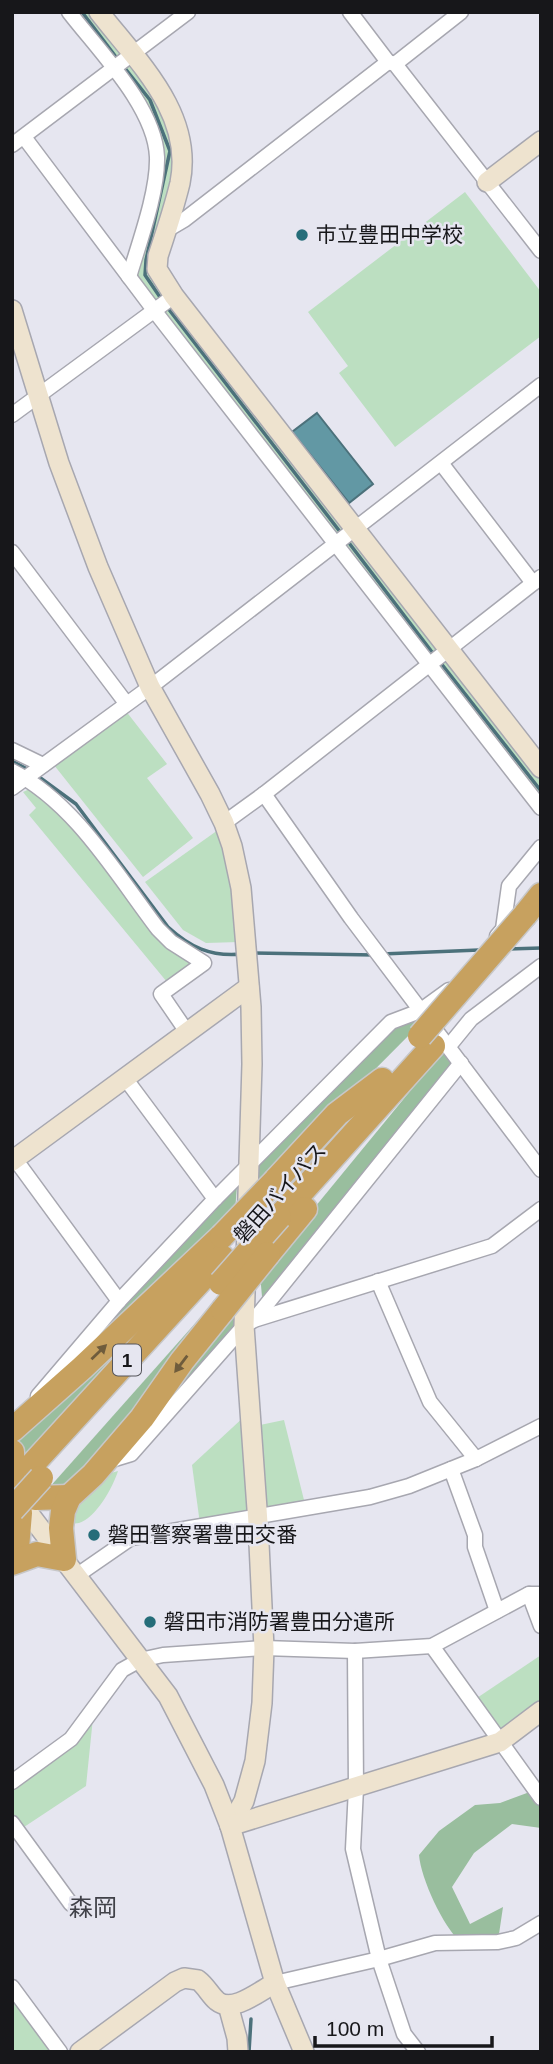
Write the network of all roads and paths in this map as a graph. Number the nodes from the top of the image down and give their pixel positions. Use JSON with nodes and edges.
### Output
{"nodes":[{"id":1,"x":69,"y":12,"type":"edge"},
{"id":2,"x":99,"y":12,"type":"edge"},
{"id":3,"x":188,"y":12,"type":"edge"},
{"id":4,"x":350,"y":12,"type":"edge"},
{"id":5,"x":452,"y":15,"type":"edge"},
{"id":6,"x":132,"y":55,"type":"junction"},
{"id":7,"x":391,"y":63,"type":"junction"},
{"id":8,"x":113,"y":69,"type":"junction"},
{"id":9,"x":18,"y":141,"type":"edge"},
{"id":10,"x":541,"y":141,"type":"edge"},
{"id":11,"x":488,"y":182,"type":"junction"},
{"id":12,"x":141,"y":234,"type":"junction"},
{"id":13,"x":165,"y":235,"type":"junction"},
{"id":14,"x":541,"y":251,"type":"edge"},
{"id":15,"x":129,"y":277,"type":"junction"},
{"id":16,"x":174,"y":296,"type":"junction"},
{"id":17,"x":12,"y":310,"type":"edge"},
{"id":18,"x":155,"y":311,"type":"junction"},
{"id":19,"x":541,"y":385,"type":"edge"},
{"id":20,"x":38,"y":396,"type":"junction"},
{"id":21,"x":12,"y":415,"type":"edge"},
{"id":22,"x":441,"y":463,"type":"junction"},
{"id":23,"x":355,"y":529,"type":"junction"},
{"id":24,"x":336,"y":544,"type":"junction"},
{"id":25,"x":12,"y":552,"type":"edge"},
{"id":26,"x":537,"y":580,"type":"edge"},
{"id":27,"x":447,"y":648,"type":"junction"},
{"id":28,"x":429,"y":663,"type":"junction"},
{"id":29,"x":150,"y":687,"type":"junction"},
{"id":30,"x":126,"y":703,"type":"junction"},
{"id":31,"x":12,"y":750,"type":"edge"},
{"id":32,"x":43,"y":765,"type":"junction"},
{"id":33,"x":541,"y":768,"type":"edge"},
{"id":34,"x":12,"y":771,"type":"edge"},
{"id":35,"x":26,"y":778,"type":"junction"},
{"id":36,"x":12,"y":788,"type":"edge"},
{"id":37,"x":264,"y":794,"type":"junction"},
{"id":38,"x":541,"y":808,"type":"edge"},
{"id":39,"x":224,"y":823,"type":"junction"},
{"id":40,"x":541,"y":847,"type":"edge"},
{"id":41,"x":541,"y":895,"type":"edge"},
{"id":42,"x":534,"y":920,"type":"edge"},
{"id":43,"x":541,"y":966,"type":"edge"},
{"id":44,"x":249,"y":987,"type":"junction"},
{"id":45,"x":420,"y":1011,"type":"junction"},
{"id":46,"x":187,"y":1032,"type":"junction"},
{"id":47,"x":434,"y":1043,"type":"junction"},
{"id":48,"x":461,"y":1063,"type":"junction"},
{"id":49,"x":125,"y":1078,"type":"junction"},
{"id":50,"x":385,"y":1088,"type":"junction"},
{"id":51,"x":13,"y":1160,"type":"edge"},
{"id":52,"x":248,"y":1167,"type":"junction"},
{"id":53,"x":541,"y":1170,"type":"edge"},
{"id":54,"x":215,"y":1199,"type":"junction"},
{"id":55,"x":276,"y":1200,"type":"junction"},
{"id":56,"x":541,"y":1209,"type":"edge"},
{"id":57,"x":223,"y":1246,"type":"junction"},
{"id":58,"x":378,"y":1281,"type":"junction"},
{"id":59,"x":119,"y":1301,"type":"junction"},
{"id":60,"x":249,"y":1323,"type":"junction"},
{"id":61,"x":541,"y":1426,"type":"edge"},
{"id":62,"x":22,"y":1445,"type":"edge"},
{"id":63,"x":476,"y":1459,"type":"junction"},
{"id":64,"x":103,"y":1463,"type":"junction"},
{"id":65,"x":451,"y":1469,"type":"junction"},
{"id":66,"x":12,"y":1486,"type":"edge"},
{"id":67,"x":12,"y":1492,"type":"edge"},
{"id":68,"x":69,"y":1497,"type":"junction"},
{"id":69,"x":12,"y":1510,"type":"edge"},
{"id":70,"x":258,"y":1517,"type":"junction"},
{"id":71,"x":14,"y":1562,"type":"edge"},
{"id":72,"x":70,"y":1568,"type":"junction"},
{"id":73,"x":535,"y":1594,"type":"edge"},
{"id":74,"x":496,"y":1611,"type":"junction"},
{"id":75,"x":541,"y":1626,"type":"edge"},
{"id":76,"x":432,"y":1646,"type":"junction"},
{"id":77,"x":264,"y":1648,"type":"junction"},
{"id":78,"x":355,"y":1651,"type":"junction"},
{"id":79,"x":140,"y":1660,"type":"junction"},
{"id":80,"x":541,"y":1711,"type":"edge"},
{"id":81,"x":500,"y":1742,"type":"junction"},
{"id":82,"x":12,"y":1782,"type":"edge"},
{"id":83,"x":356,"y":1788,"type":"junction"},
{"id":84,"x":541,"y":1798,"type":"edge"},
{"id":85,"x":12,"y":1823,"type":"edge"},
{"id":86,"x":230,"y":1826,"type":"junction"},
{"id":87,"x":71,"y":1903,"type":"dead end"},
{"id":88,"x":541,"y":1923,"type":"edge"},
{"id":89,"x":379,"y":1959,"type":"junction"},
{"id":90,"x":275,"y":1983,"type":"junction"},
{"id":91,"x":12,"y":1987,"type":"edge"},
{"id":92,"x":228,"y":2005,"type":"junction"},
{"id":93,"x":60,"y":2052,"type":"edge"},
{"id":94,"x":80,"y":2052,"type":"edge"},
{"id":95,"x":238,"y":2052,"type":"edge"},
{"id":96,"x":304,"y":2052,"type":"edge"},
{"id":97,"x":418,"y":2052,"type":"edge"}],
"edges":[{"from":1,"to":8,"type":"street"},
{"from":2,"to":6,"type":"street"},
{"from":3,"to":6,"type":"street"},
{"from":4,"to":7,"type":"street"},
{"from":5,"to":7,"type":"street"},
{"from":6,"to":8,"type":"street"},
{"from":6,"to":13,"type":"street"},
{"from":7,"to":11,"type":"street"},
{"from":7,"to":13,"type":"street"},
{"from":8,"to":9,"type":"street"},
{"from":8,"to":12,"type":"street"},
{"from":9,"to":15,"type":"street"},
{"from":10,"to":11,"type":"street"},
{"from":11,"to":14,"type":"street"},
{"from":12,"to":13,"type":"street"},
{"from":12,"to":15,"type":"street"},
{"from":13,"to":16,"type":"street"},
{"from":15,"to":18,"type":"street"},
{"from":16,"to":18,"type":"street"},
{"from":16,"to":23,"type":"street"},
{"from":17,"to":20,"type":"street"},
{"from":18,"to":20,"type":"street"},
{"from":18,"to":24,"type":"street"},
{"from":19,"to":22,"type":"street"},
{"from":20,"to":21,"type":"street"},
{"from":20,"to":29,"type":"street"},
{"from":22,"to":23,"type":"street"},
{"from":22,"to":26,"type":"street"},
{"from":23,"to":24,"type":"street"},
{"from":23,"to":27,"type":"street"},
{"from":24,"to":28,"type":"street"},
{"from":24,"to":29,"type":"street"},
{"from":25,"to":30,"type":"street"},
{"from":26,"to":27,"type":"street"},
{"from":27,"to":28,"type":"street"},
{"from":27,"to":33,"type":"street"},
{"from":28,"to":37,"type":"street"},
{"from":28,"to":38,"type":"street"},
{"from":29,"to":30,"type":"street"},
{"from":29,"to":39,"type":"street"},
{"from":30,"to":32,"type":"street"},
{"from":31,"to":32,"type":"street"},
{"from":32,"to":35,"type":"street"},
{"from":34,"to":35,"type":"street"},
{"from":35,"to":36,"type":"street"},
{"from":35,"to":46,"type":"street"},
{"from":37,"to":39,"type":"street"},
{"from":37,"to":45,"type":"street"},
{"from":39,"to":44,"type":"street"},
{"from":40,"to":45,"type":"street"},
{"from":41,"to":42,"type":"highway","name":"磐田バイパス","number":"1"},
{"from":42,"to":47,"type":"highway","name":"磐田バイパス","number":"1","bridge":true},
{"from":43,"to":47,"type":"street"},
{"from":44,"to":46,"type":"street"},
{"from":44,"to":52,"type":"street"},
{"from":45,"to":47,"type":"street"},
{"from":45,"to":52,"type":"street"},
{"from":46,"to":49,"type":"street"},
{"from":47,"to":48,"type":"street"},
{"from":47,"to":50,"type":"highway","name":"磐田バイパス","number":"1"},
{"from":48,"to":53,"type":"street"},
{"from":48,"to":60,"type":"street"},
{"from":49,"to":51,"type":"street"},
{"from":49,"to":54,"type":"street"},
{"from":50,"to":55,"type":"highway","name":"磐田バイパス","number":"1"},
{"from":50,"to":55,"type":"highway"},
{"from":50,"to":64,"type":"highway","one_way":true,"bridge":true},
{"from":51,"to":59,"type":"street"},
{"from":52,"to":54,"type":"street"},
{"from":52,"to":60,"type":"street"},
{"from":54,"to":59,"type":"street"},
{"from":55,"to":57,"type":"highway","bridge":true},
{"from":55,"to":62,"type":"highway","name":"磐田バイパス","number":"1","bridge":true},
{"from":56,"to":58,"type":"street"},
{"from":57,"to":62,"type":"highway","name":"磐田バイパス","number":"1"},
{"from":62,"to":57,"type":"highway","one_way":true},
{"from":58,"to":60,"type":"street"},
{"from":58,"to":63,"type":"street"},
{"from":59,"to":62,"type":"street"},
{"from":60,"to":64,"type":"street"},
{"from":60,"to":70,"type":"street"},
{"from":61,"to":63,"type":"street"},
{"from":62,"to":66,"type":"highway","name":"磐田バイパス","number":"1"},
{"from":62,"to":67,"type":"highway"},
{"from":62,"to":69,"type":"highway","name":"磐田バイパス","number":"1","bridge":true},
{"from":63,"to":65,"type":"street"},
{"from":64,"to":68,"type":"highway"},
{"from":65,"to":70,"type":"street"},
{"from":65,"to":74,"type":"street"},
{"from":67,"to":68,"type":"highway"},
{"from":67,"to":71,"type":"highway"},
{"from":67,"to":72,"type":"street"},
{"from":68,"to":72,"type":"highway"},
{"from":70,"to":72,"type":"street"},
{"from":70,"to":77,"type":"street"},
{"from":71,"to":72,"type":"highway"},
{"from":72,"to":79,"type":"street"},
{"from":73,"to":74,"type":"street"},
{"from":73,"to":75,"type":"street"},
{"from":74,"to":76,"type":"street"},
{"from":76,"to":78,"type":"street"},
{"from":76,"to":81,"type":"street"},
{"from":77,"to":78,"type":"street"},
{"from":77,"to":79,"type":"street"},
{"from":77,"to":86,"type":"street"},
{"from":78,"to":83,"type":"street"},
{"from":79,"to":82,"type":"street"},
{"from":79,"to":86,"type":"street"},
{"from":80,"to":81,"type":"street"},
{"from":81,"to":83,"type":"street"},
{"from":81,"to":84,"type":"street"},
{"from":83,"to":86,"type":"street"},
{"from":83,"to":89,"type":"street"},
{"from":85,"to":87,"type":"street"},
{"from":86,"to":90,"type":"street"},
{"from":88,"to":89,"type":"street"},
{"from":89,"to":90,"type":"street"},
{"from":89,"to":97,"type":"street"},
{"from":90,"to":92,"type":"street"},
{"from":90,"to":96,"type":"street"},
{"from":91,"to":93,"type":"street"},
{"from":92,"to":94,"type":"street"},
{"from":92,"to":95,"type":"street"}]}
